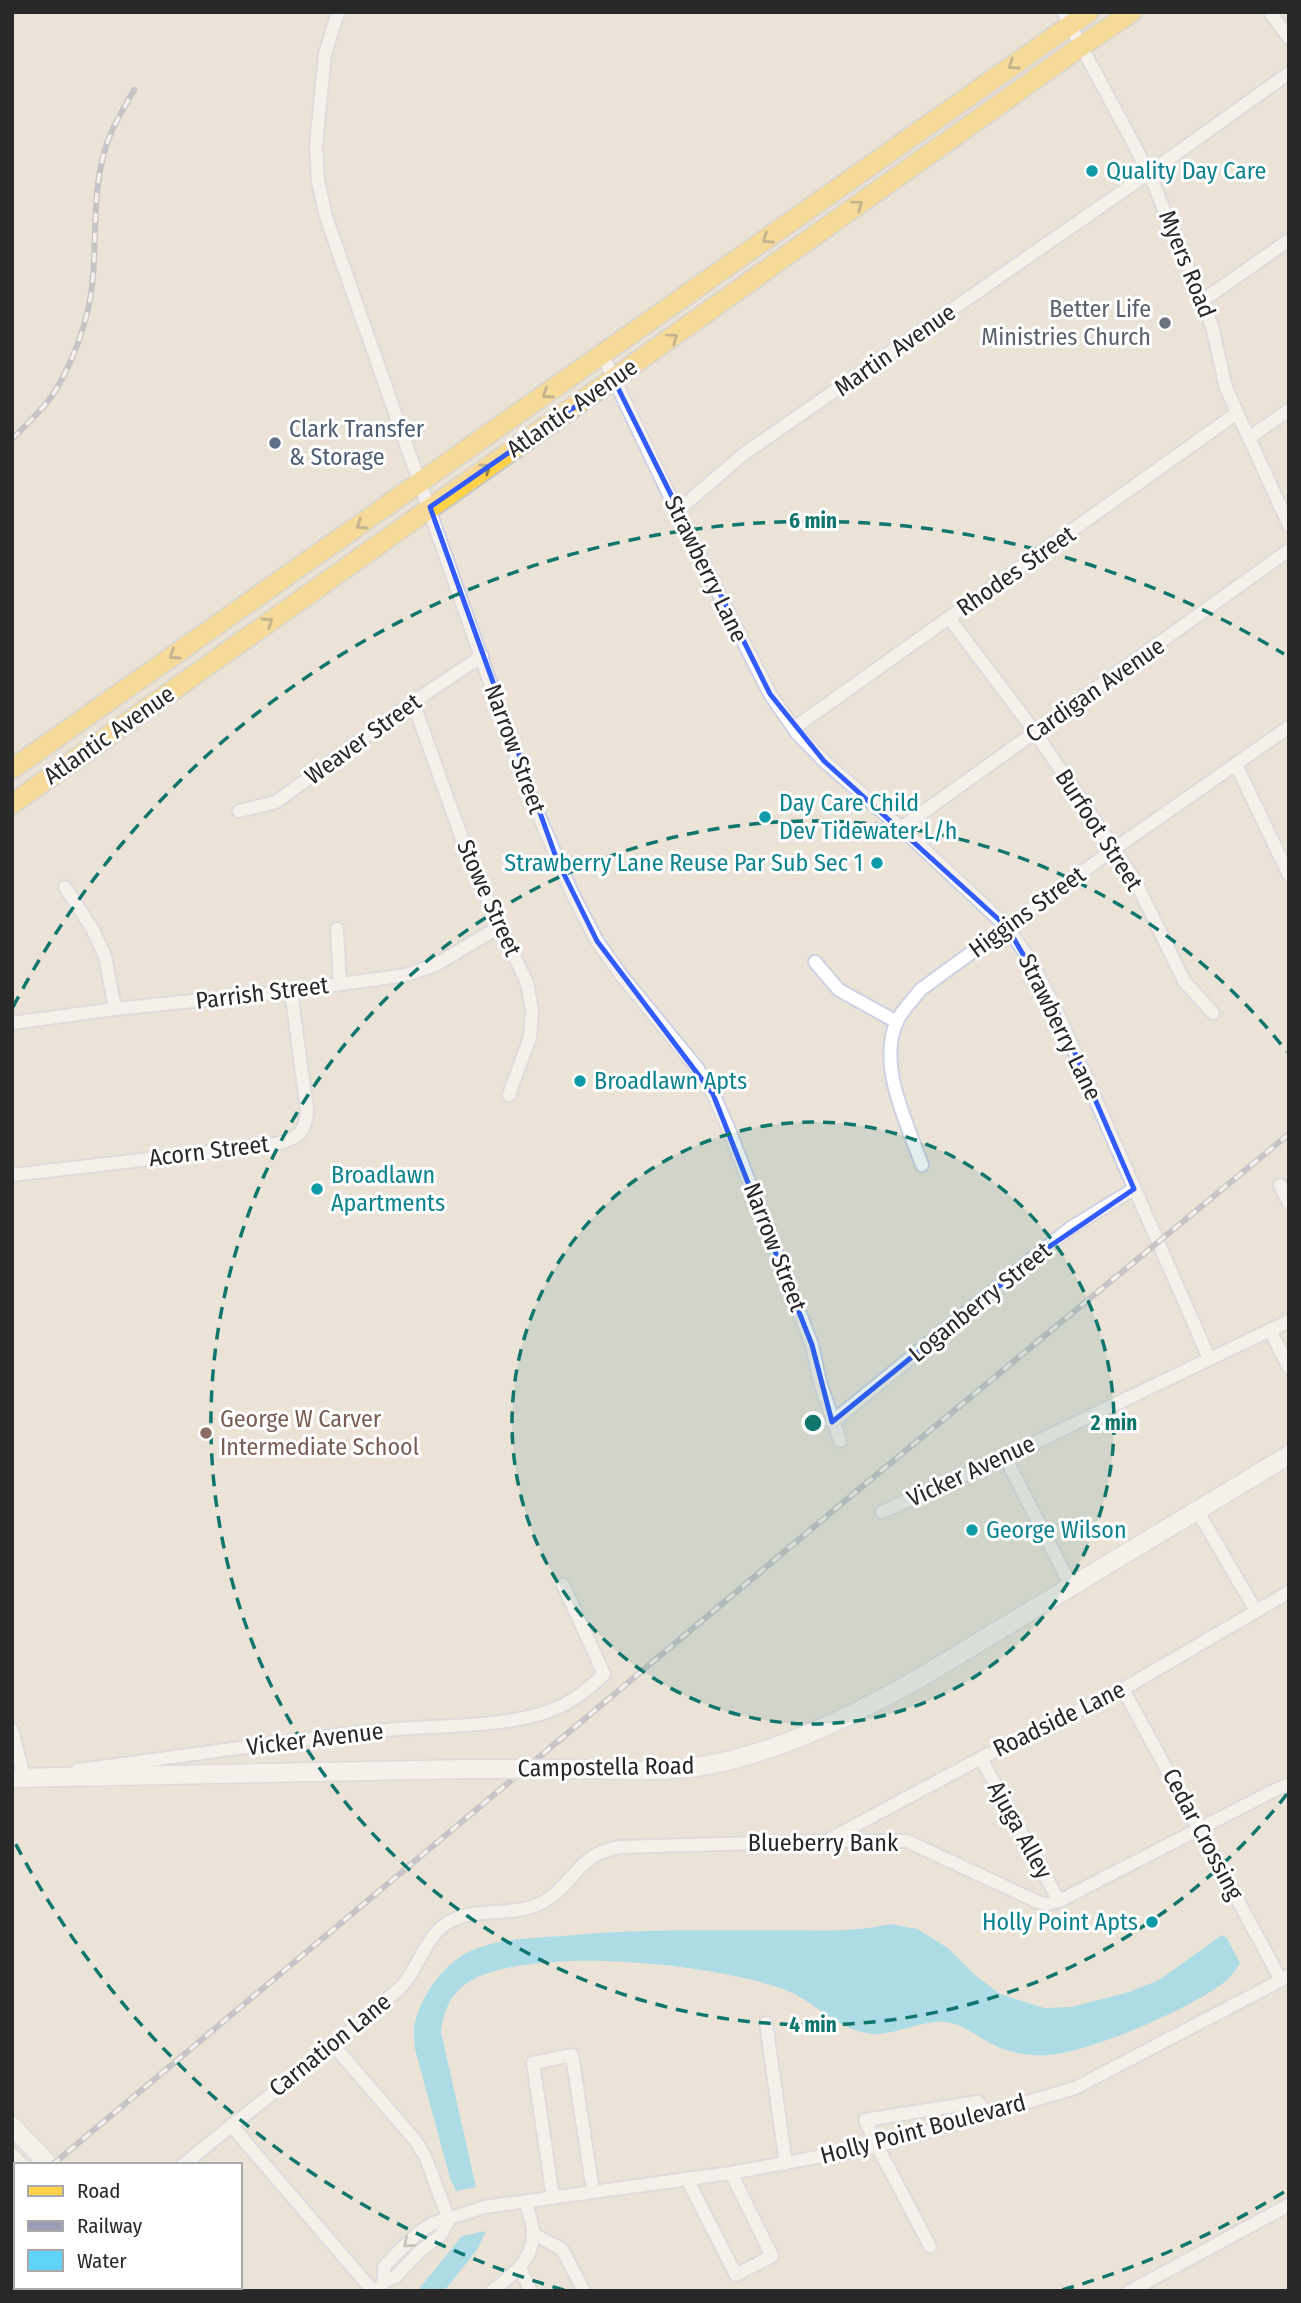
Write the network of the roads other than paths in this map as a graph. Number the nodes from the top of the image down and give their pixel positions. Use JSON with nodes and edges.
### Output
{"nodes":[{"id":1,"x":338,"y":12,"type":"edge"},
{"id":2,"x":1088,"y":12,"type":"edge"},
{"id":3,"x":1132,"y":12,"type":"edge"},
{"id":4,"x":1270,"y":12,"type":"edge"},
{"id":5,"x":1066,"y":19,"type":"edge"},
{"id":6,"x":1289,"y":38,"type":"edge"},
{"id":7,"x":1080,"y":47,"type":"junction"},
{"id":8,"x":1289,"y":73,"type":"edge"},
{"id":9,"x":1150,"y":173,"type":"junction"},
{"id":10,"x":1289,"y":240,"type":"edge"},
{"id":11,"x":1202,"y":301,"type":"junction"},
{"id":12,"x":602,"y":354,"type":"junction"},
{"id":13,"x":614,"y":380,"type":"junction"},
{"id":14,"x":1289,"y":410,"type":"edge"},
{"id":15,"x":1237,"y":413,"type":"junction"},
{"id":16,"x":1250,"y":437,"type":"junction"},
{"id":17,"x":421,"y":482,"type":"junction"},
{"id":18,"x":430,"y":507,"type":"junction"},
{"id":19,"x":677,"y":511,"type":"junction"},
{"id":20,"x":1289,"y":525,"type":"edge"},
{"id":21,"x":1289,"y":550,"type":"edge"},
{"id":22,"x":949,"y":618,"type":"junction"},
{"id":23,"x":482,"y":656,"type":"junction"},
{"id":24,"x":413,"y":702,"type":"junction"},
{"id":25,"x":1289,"y":727,"type":"edge"},
{"id":26,"x":793,"y":728,"type":"junction"},
{"id":27,"x":1035,"y":732,"type":"junction"},
{"id":28,"x":1236,"y":765,"type":"junction"},
{"id":29,"x":12,"y":769,"type":"edge"},
{"id":30,"x":12,"y":804,"type":"edge"},
{"id":31,"x":239,"y":811,"type":"dead end"},
{"id":32,"x":901,"y":828,"type":"junction"},
{"id":33,"x":1114,"y":849,"type":"junction"},
{"id":34,"x":1289,"y":875,"type":"edge"},
{"id":35,"x":65,"y":887,"type":"dead end"},
{"id":36,"x":501,"y":926,"type":"junction"},
{"id":37,"x":1007,"y":927,"type":"junction"},
{"id":38,"x":337,"y":929,"type":"dead end"},
{"id":39,"x":815,"y":962,"type":"dead end"},
{"id":40,"x":340,"y":984,"type":"junction"},
{"id":41,"x":291,"y":991,"type":"junction"},
{"id":42,"x":115,"y":1009,"type":"junction"},
{"id":43,"x":1213,"y":1013,"type":"dead end"},
{"id":44,"x":897,"y":1022,"type":"junction"},
{"id":45,"x":12,"y":1023,"type":"edge"},
{"id":46,"x":509,"y":1095,"type":"dead end"},
{"id":47,"x":922,"y":1165,"type":"dead end"},
{"id":48,"x":12,"y":1175,"type":"edge"},
{"id":49,"x":1280,"y":1185,"type":"dead end"},
{"id":50,"x":1135,"y":1189,"type":"junction"},
{"id":51,"x":1289,"y":1203,"type":"edge"},
{"id":52,"x":1289,"y":1321,"type":"edge"},
{"id":53,"x":1270,"y":1330,"type":"junction"},
{"id":54,"x":1209,"y":1359,"type":"junction"},
{"id":55,"x":1289,"y":1368,"type":"edge"},
{"id":56,"x":832,"y":1422,"type":"junction"},
{"id":57,"x":840,"y":1441,"type":"dead end"},
{"id":58,"x":1289,"y":1455,"type":"edge"},
{"id":59,"x":1005,"y":1457,"type":"junction"},
{"id":60,"x":1197,"y":1510,"type":"junction"},
{"id":61,"x":882,"y":1512,"type":"dead end"},
{"id":62,"x":563,"y":1585,"type":"dead end"},
{"id":63,"x":1071,"y":1587,"type":"junction"},
{"id":64,"x":1289,"y":1592,"type":"edge"},
{"id":65,"x":1256,"y":1611,"type":"junction"},
{"id":66,"x":1123,"y":1689,"type":"junction"},
{"id":67,"x":12,"y":1730,"type":"edge"},
{"id":68,"x":981,"y":1758,"type":"junction"},
{"id":69,"x":18,"y":1777,"type":"edge"},
{"id":70,"x":1289,"y":1785,"type":"edge"},
{"id":71,"x":1200,"y":1827,"type":"junction"},
{"id":72,"x":826,"y":1841,"type":"junction"},
{"id":73,"x":1059,"y":1901,"type":"junction"},
{"id":74,"x":464,"y":1915,"type":"joint"},
{"id":75,"x":1285,"y":1978,"type":"edge"},
{"id":76,"x":766,"y":2023,"type":"dead end"},
{"id":77,"x":333,"y":2045,"type":"junction"},
{"id":78,"x":988,"y":2114,"type":"junction"},
{"id":79,"x":231,"y":2125,"type":"junction"},
{"id":80,"x":12,"y":2126,"type":"edge"},
{"id":81,"x":877,"y":2146,"type":"junction"},
{"id":82,"x":47,"y":2163,"type":"edge"},
{"id":83,"x":185,"y":2163,"type":"edge"},
{"id":84,"x":786,"y":2164,"type":"junction"},
{"id":85,"x":731,"y":2173,"type":"junction"},
{"id":86,"x":687,"y":2179,"type":"junction"},
{"id":87,"x":593,"y":2191,"type":"junction"},
{"id":88,"x":552,"y":2198,"type":"junction"},
{"id":89,"x":526,"y":2202,"type":"junction"},
{"id":90,"x":1289,"y":2205,"type":"edge"},
{"id":91,"x":449,"y":2220,"type":"junction"},
{"id":92,"x":533,"y":2234,"type":"junction"},
{"id":93,"x":930,"y":2246,"type":"dead end"},
{"id":94,"x":520,"y":2269,"type":"junction"},
{"id":95,"x":378,"y":2288,"type":"edge"},
{"id":96,"x":492,"y":2291,"type":"edge"},
{"id":97,"x":531,"y":2291,"type":"edge"},
{"id":98,"x":584,"y":2291,"type":"edge"},
{"id":99,"x":1130,"y":2291,"type":"edge"}],
"edges":[{"from":1,"to":17,"type":"street","name":"Narrow Street"},
{"from":2,"to":5,"type":"main road","name":"Atlantic Avenue"},
{"from":3,"to":7,"type":"main road","name":"Atlantic Avenue"},
{"from":4,"to":6,"type":"street"},
{"from":5,"to":7,"type":"street","name":"Myers Road"},
{"from":5,"to":12,"type":"main road","name":"Atlantic Avenue","one_way":true},
{"from":7,"to":9,"type":"street","name":"Myers Road"},
{"from":13,"to":7,"type":"main road","name":"Atlantic Avenue","one_way":true},
{"from":8,"to":9,"type":"street","name":"Martin Avenue"},
{"from":9,"to":11,"type":"street","name":"Myers Road"},
{"from":9,"to":19,"type":"street","name":"Martin Avenue"},
{"from":10,"to":11,"type":"street"},
{"from":11,"to":15,"type":"street","name":"Myers Road"},
{"from":12,"to":13,"type":"street","name":"Strawberry Lane"},
{"from":12,"to":17,"type":"main road","name":"Atlantic Avenue","one_way":true},
{"from":18,"to":13,"type":"main road","name":"Atlantic Avenue","one_way":true},
{"from":13,"to":19,"type":"street","name":"Strawberry Lane"},
{"from":14,"to":16,"type":"street"},
{"from":15,"to":16,"type":"street","name":"Myers Road"},
{"from":15,"to":22,"type":"street","name":"Rhodes Street"},
{"from":16,"to":20,"type":"street","name":"Myers Road"},
{"from":17,"to":18,"type":"street","name":"Narrow Street"},
{"from":17,"to":29,"type":"main road","name":"Atlantic Avenue","one_way":true},
{"from":18,"to":23,"type":"street","name":"Narrow Street"},
{"from":30,"to":18,"type":"main road","name":"Atlantic Avenue","one_way":true},
{"from":19,"to":26,"type":"street","name":"Strawberry Lane"},
{"from":21,"to":27,"type":"street","name":"Cardigan Avenue"},
{"from":22,"to":26,"type":"street","name":"Rhodes Street"},
{"from":22,"to":27,"type":"street","name":"Burfoot Street"},
{"from":23,"to":24,"type":"street","name":"Weaver Street"},
{"from":23,"to":56,"type":"street","name":"Narrow Street"},
{"from":24,"to":31,"type":"street","name":"Weaver Street"},
{"from":24,"to":36,"type":"street","name":"Stowe Street"},
{"from":25,"to":28,"type":"street","name":"Higgins Street"},
{"from":26,"to":32,"type":"street","name":"Strawberry Lane"},
{"from":27,"to":32,"type":"street","name":"Cardigan Avenue"},
{"from":27,"to":33,"type":"street","name":"Burfoot Street"},
{"from":28,"to":33,"type":"street","name":"Higgins Street"},
{"from":28,"to":34,"type":"street"},
{"from":32,"to":37,"type":"street","name":"Strawberry Lane"},
{"from":33,"to":37,"type":"street","name":"Higgins Street"},
{"from":33,"to":43,"type":"street","name":"Burfoot Street"},
{"from":35,"to":42,"type":"street"},
{"from":36,"to":40,"type":"street","name":"Parrish Street"},
{"from":36,"to":46,"type":"street","name":"Stowe Street"},
{"from":37,"to":44,"type":"street","name":"Higgins Street"},
{"from":37,"to":50,"type":"street","name":"Strawberry Lane"},
{"from":38,"to":40,"type":"street"},
{"from":39,"to":44,"type":"street"},
{"from":40,"to":41,"type":"street","name":"Parrish Street"},
{"from":41,"to":42,"type":"street","name":"Parrish Street"},
{"from":41,"to":48,"type":"street","name":"Acorn Street"},
{"from":42,"to":45,"type":"street","name":"Parrish Street"},
{"from":44,"to":47,"type":"street","name":"Higgins Street"},
{"from":49,"to":51,"type":"street"},
{"from":50,"to":54,"type":"street","name":"Strawberry Lane"},
{"from":50,"to":56,"type":"street","name":"Loganberry Street"},
{"from":52,"to":53,"type":"street","name":"Vicker Avenue"},
{"from":53,"to":54,"type":"street","name":"Vicker Avenue"},
{"from":53,"to":55,"type":"street"},
{"from":54,"to":59,"type":"street","name":"Vicker Avenue"},
{"from":56,"to":57,"type":"street","name":"Narrow Street"},
{"from":58,"to":60,"type":"main road","name":"Campostella Road"},
{"from":59,"to":61,"type":"street","name":"Vicker Avenue"},
{"from":59,"to":63,"type":"street"},
{"from":60,"to":63,"type":"main road","name":"Campostella Road"},
{"from":60,"to":65,"type":"street"},
{"from":62,"to":69,"type":"street","name":"Vicker Avenue"},
{"from":63,"to":69,"type":"main road","name":"Campostella Road","bridge":true},
{"from":64,"to":65,"type":"street","name":"Roadside Lane"},
{"from":65,"to":66,"type":"street","name":"Roadside Lane"},
{"from":66,"to":68,"type":"street","name":"Roadside Lane"},
{"from":66,"to":71,"type":"street","name":"Cedar Crossing"},
{"from":67,"to":69,"type":"street"},
{"from":68,"to":72,"type":"street","name":"Roadside Lane"},
{"from":68,"to":73,"type":"street","name":"Ajuga Alley"},
{"from":70,"to":71,"type":"street"},
{"from":71,"to":73,"type":"street"},
{"from":71,"to":75,"type":"street","name":"Cedar Crossing"},
{"from":72,"to":73,"type":"street","name":"Blueberry Bank"},
{"from":72,"to":74,"type":"street","name":"Blueberry Bank"},
{"from":74,"to":77,"type":"street","name":"Carnation Lane"},
{"from":75,"to":78,"type":"street","name":"Holly Point Boulevard"},
{"from":76,"to":84,"type":"street"},
{"from":77,"to":79,"type":"street","name":"Carnation Lane"},
{"from":77,"to":91,"type":"street"},
{"from":78,"to":81,"type":"street","name":"Holly Point Boulevard"},
{"from":78,"to":81,"type":"street"},
{"from":79,"to":83,"type":"street","name":"Carnation Lane"},
{"from":79,"to":95,"type":"street"},
{"from":80,"to":82,"type":"main road"},
{"from":81,"to":84,"type":"street","name":"Holly Point Boulevard"},
{"from":81,"to":93,"type":"street"},
{"from":84,"to":85,"type":"street","name":"Holly Point Boulevard"},
{"from":85,"to":86,"type":"street","name":"Holly Point Boulevard"},
{"from":85,"to":86,"type":"street"},
{"from":86,"to":87,"type":"street","name":"Holly Point Boulevard"},
{"from":87,"to":88,"type":"street","name":"Holly Point Boulevard"},
{"from":87,"to":88,"type":"street"},
{"from":88,"to":89,"type":"street","name":"Holly Point Boulevard"},
{"from":89,"to":91,"type":"street","name":"Holly Point Boulevard"},
{"from":89,"to":92,"type":"street"},
{"from":90,"to":99,"type":"street"},
{"from":91,"to":95,"type":"street","name":"Holly Point Boulevard"},
{"from":92,"to":94,"type":"street"},
{"from":92,"to":98,"type":"street"},
{"from":94,"to":96,"type":"street"},
{"from":94,"to":97,"type":"street"}]}
